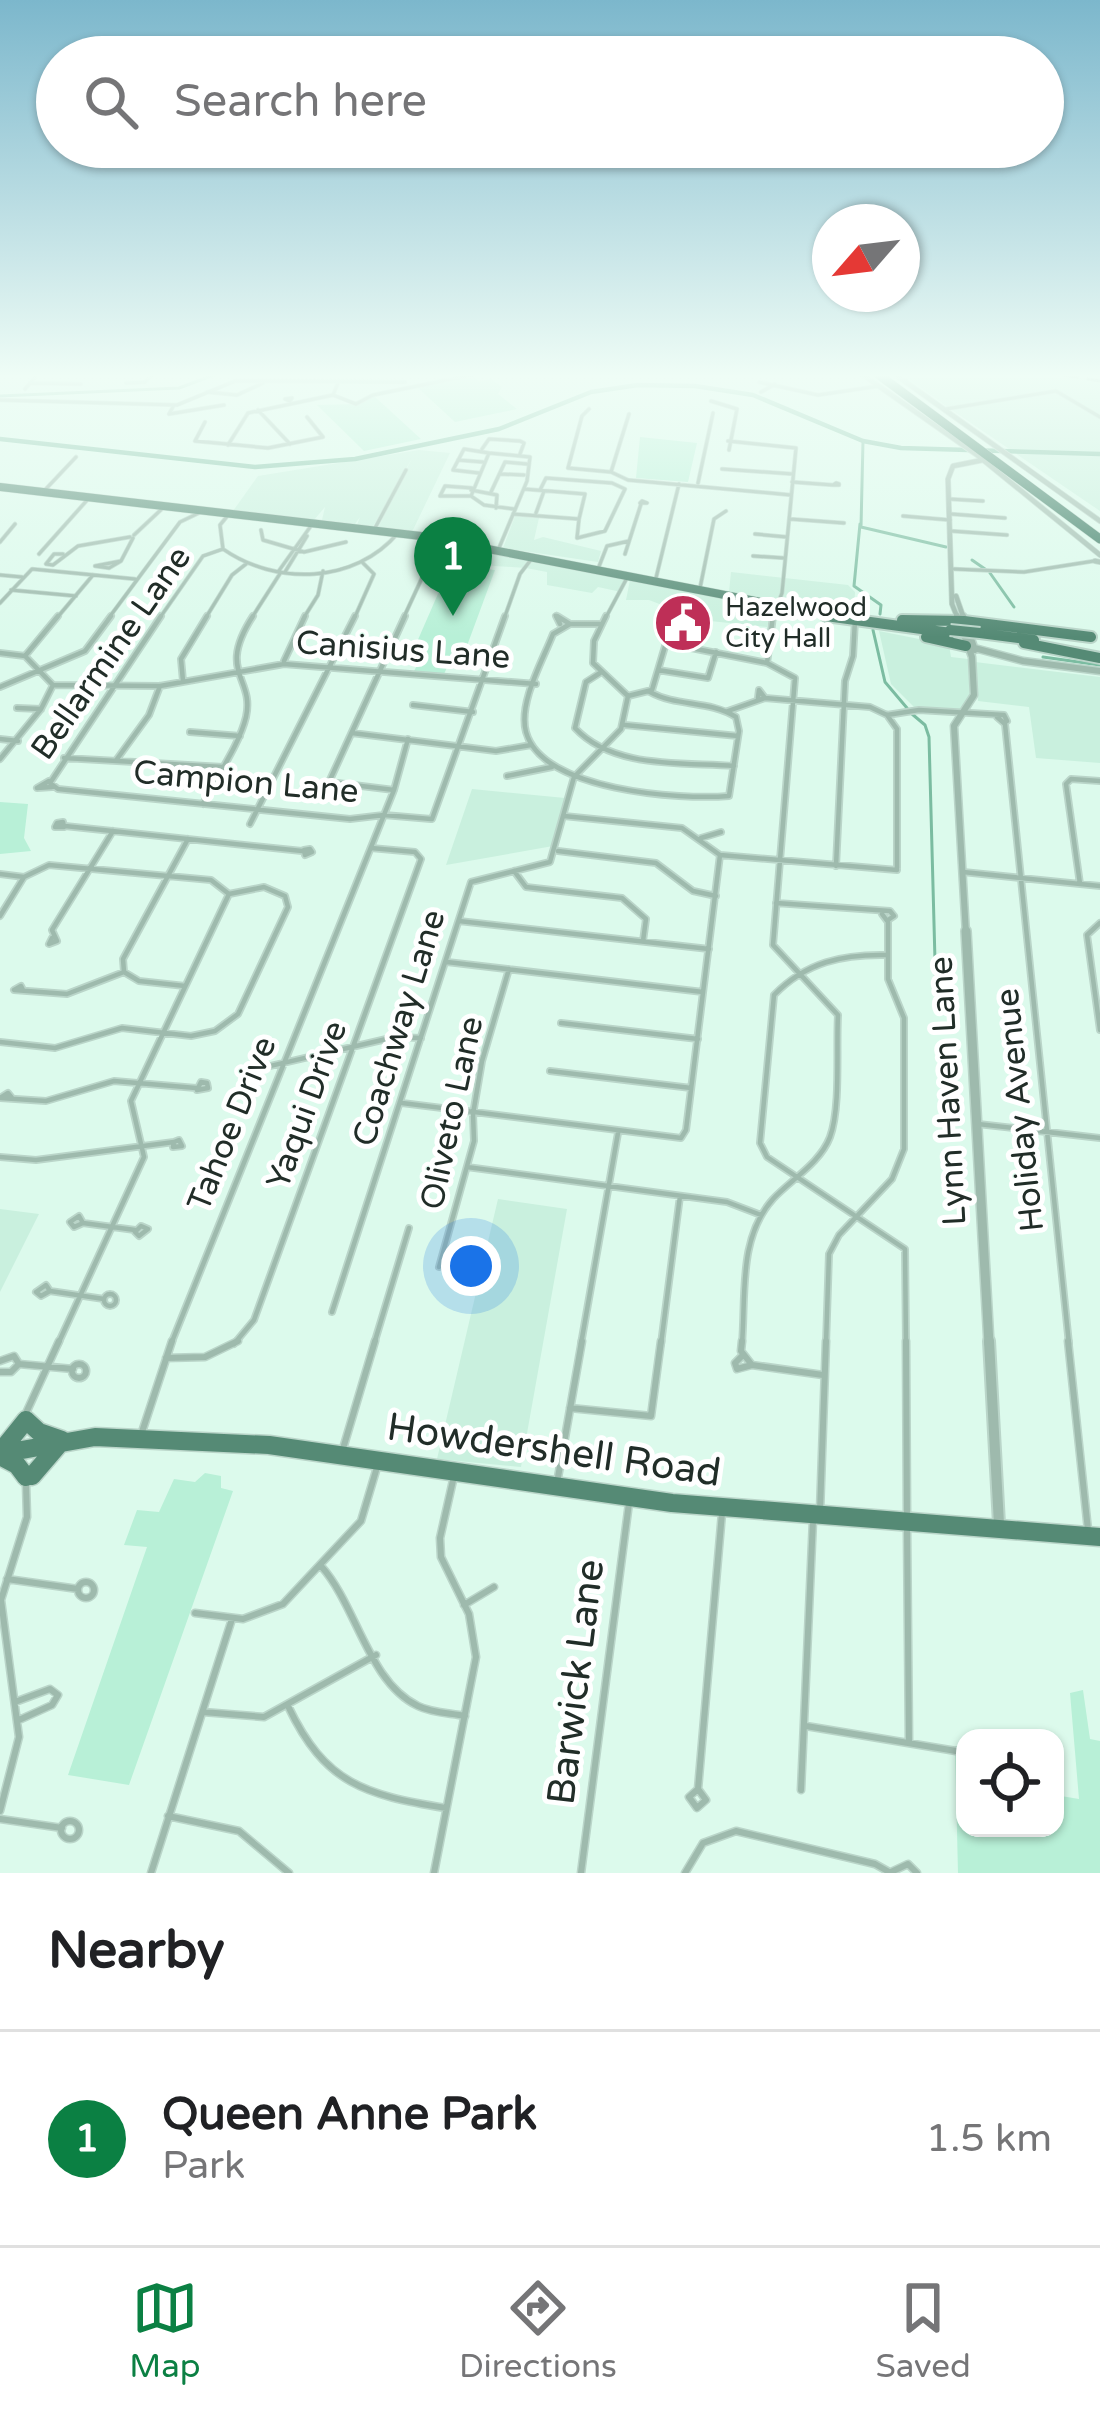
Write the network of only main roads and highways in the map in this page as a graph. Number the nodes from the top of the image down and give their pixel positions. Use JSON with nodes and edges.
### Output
{"nodes":[{"id":1,"x":1000,"y":462,"type":"edge"},
{"id":2,"x":1000,"y":462,"type":"edge"},
{"id":3,"x":0,"y":488,"type":"edge"},
{"id":4,"x":1100,"y":538,"type":"edge"},
{"id":5,"x":705,"y":591,"type":"junction"},
{"id":6,"x":781,"y":605,"type":"junction"},
{"id":7,"x":855,"y":620,"type":"junction"},
{"id":8,"x":966,"y":635,"type":"junction"},
{"id":9,"x":1096,"y":636,"type":"edge"},
{"id":10,"x":1095,"y":657,"type":"edge"},
{"id":11,"x":63,"y":1440,"type":"junction"},
{"id":12,"x":0,"y":1454,"type":"edge"},
{"id":13,"x":1095,"y":1537,"type":"edge"}],
"edges":[{"from":1,"to":4,"type":"highway"},
{"from":2,"to":4,"type":"highway"},
{"from":3,"to":5,"type":"main road"},
{"from":5,"to":6,"type":"main road"},
{"from":5,"to":6,"type":"main road"},
{"from":6,"to":7,"type":"main road"},
{"from":6,"to":8,"type":"main road"},
{"from":7,"to":8,"type":"main road"},
{"from":7,"to":8,"type":"main road"},
{"from":8,"to":9,"type":"main road"},
{"from":8,"to":9,"type":"main road"},
{"from":8,"to":10,"type":"main road"},
{"from":9,"to":10,"type":"main road"},
{"from":11,"to":12,"type":"main road","name":"Howdershell Road"},
{"from":11,"to":12,"type":"main road"},
{"from":11,"to":12,"type":"main road"},
{"from":11,"to":13,"type":"main road","name":"Howdershell Road"}]}
